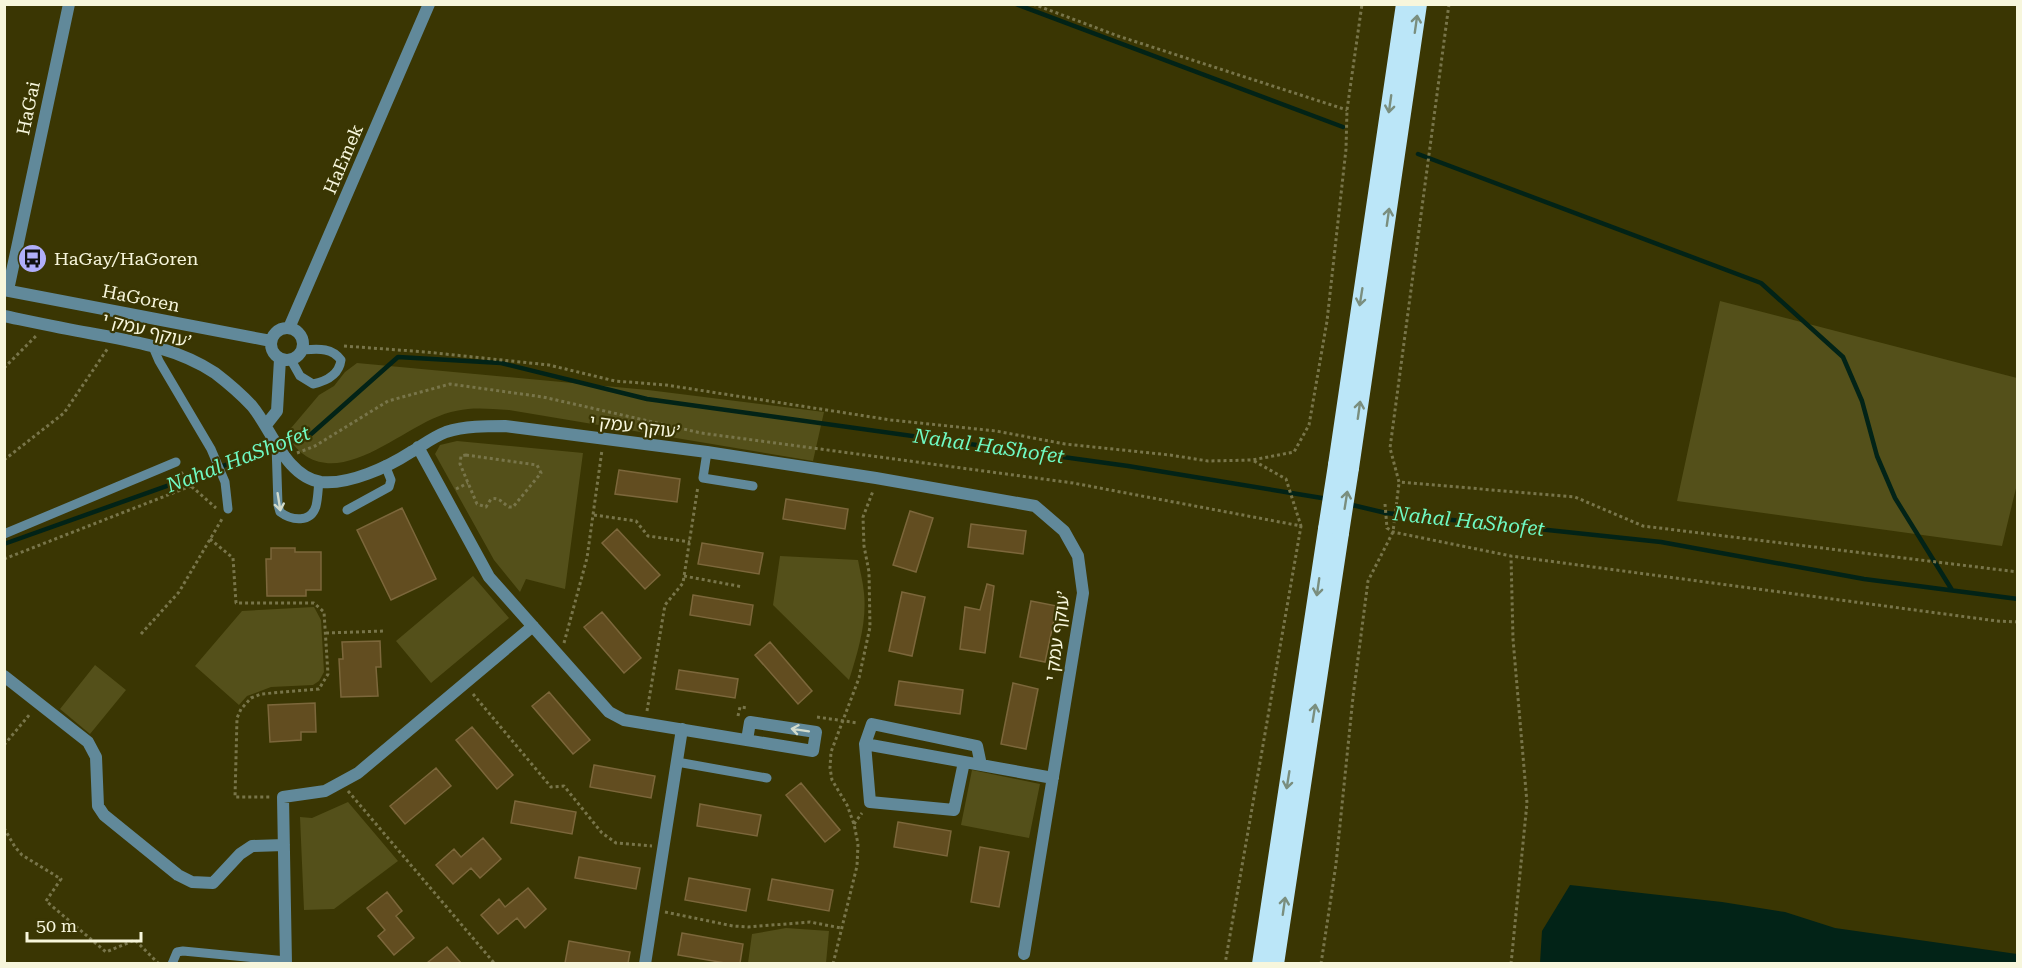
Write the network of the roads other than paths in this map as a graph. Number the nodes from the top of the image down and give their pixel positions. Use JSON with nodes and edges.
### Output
{"nodes":[{"id":1,"x":69,"y":4,"type":"edge"},
{"id":2,"x":429,"y":4,"type":"edge"},
{"id":3,"x":1404,"y":4,"type":"edge"},
{"id":4,"x":1419,"y":4,"type":"edge"},
{"id":5,"x":6,"y":290,"type":"edge"},
{"id":6,"x":4,"y":316,"type":"edge"},
{"id":7,"x":289,"y":328,"type":"junction"},
{"id":8,"x":271,"y":341,"type":"junction"},
{"id":9,"x":153,"y":347,"type":"junction"},
{"id":10,"x":302,"y":350,"type":"junction"},
{"id":11,"x":286,"y":359,"type":"junction"},
{"id":12,"x":266,"y":425,"type":"junction"},
{"id":13,"x":276,"y":444,"type":"junction"},
{"id":14,"x":418,"y":447,"type":"junction"},
{"id":15,"x":707,"y":452,"type":"junction"},
{"id":16,"x":176,"y":462,"type":"road end"},
{"id":17,"x":385,"y":465,"type":"junction"},
{"id":18,"x":1343,"y":467,"type":"junction"},
{"id":19,"x":319,"y":482,"type":"junction"},
{"id":20,"x":753,"y":486,"type":"dead end"},
{"id":21,"x":228,"y":509,"type":"road end"},
{"id":22,"x":347,"y":510,"type":"dead end"},
{"id":23,"x":1334,"y":531,"type":"junction"},
{"id":24,"x":4,"y":534,"type":"edge"},
{"id":25,"x":533,"y":626,"type":"junction"},
{"id":26,"x":4,"y":676,"type":"edge"},
{"id":27,"x":682,"y":729,"type":"junction"},
{"id":28,"x":747,"y":740,"type":"junction"},
{"id":29,"x":865,"y":744,"type":"junction"},
{"id":30,"x":676,"y":762,"type":"junction"},
{"id":31,"x":964,"y":762,"type":"junction"},
{"id":32,"x":981,"y":765,"type":"junction"},
{"id":33,"x":767,"y":778,"type":"dead end"},
{"id":34,"x":1053,"y":778,"type":"junction"},
{"id":35,"x":284,"y":845,"type":"junction"},
{"id":36,"x":1023,"y":954,"type":"dead end"},
{"id":37,"x":286,"y":962,"type":"edge"},
{"id":38,"x":171,"y":963,"type":"edge"},
{"id":39,"x":645,"y":963,"type":"edge"},
{"id":40,"x":1260,"y":963,"type":"edge"},
{"id":41,"x":1276,"y":963,"type":"edge"}],
"edges":[{"from":1,"to":5,"type":"street","name":"HaGai"},
{"from":2,"to":7,"type":"street","name":"HaEmek"},
{"from":3,"to":18,"type":"highway","one_way":true},
{"from":18,"to":4,"type":"highway","one_way":true},
{"from":5,"to":8,"type":"street","name":"HaGoren"},
{"from":6,"to":9,"type":"street","name":"עוקף עמק י’"},
{"from":7,"to":8,"type":"street"},
{"from":7,"to":10,"type":"street"},
{"from":8,"to":11,"type":"street"},
{"from":9,"to":12,"type":"street","name":"עוקף עמק י’"},
{"from":9,"to":21,"type":"lane"},
{"from":10,"to":11,"type":"street"},
{"from":10,"to":11,"type":"lane"},
{"from":11,"to":12,"type":"street"},
{"from":12,"to":13,"type":"street","name":"עוקף עמק י’"},
{"from":13,"to":19,"type":"street","name":"עוקף עמק י’"},
{"from":13,"to":19,"type":"lane","one_way":true},
{"from":14,"to":15,"type":"street","name":"עוקף עמק י’"},
{"from":14,"to":17,"type":"street","name":"עוקף עמק י’"},
{"from":14,"to":25,"type":"street"},
{"from":15,"to":20,"type":"lane"},
{"from":15,"to":34,"type":"street","name":"עוקף עמק י’"},
{"from":16,"to":24,"type":"lane"},
{"from":17,"to":19,"type":"street","name":"עוקף עמק י’"},
{"from":17,"to":22,"type":"lane"},
{"from":18,"to":23,"type":"highway","bridge":true},
{"from":23,"to":40,"type":"highway","one_way":true},
{"from":41,"to":23,"type":"highway","one_way":true},
{"from":25,"to":27,"type":"street"},
{"from":25,"to":35,"type":"street"},
{"from":26,"to":35,"type":"street"},
{"from":27,"to":28,"type":"street"},
{"from":27,"to":30,"type":"street"},
{"from":28,"to":28,"type":"street","one_way":true},
{"from":29,"to":31,"type":"street"},
{"from":29,"to":31,"type":"street"},
{"from":29,"to":32,"type":"street"},
{"from":30,"to":33,"type":"lane"},
{"from":30,"to":39,"type":"street"},
{"from":31,"to":32,"type":"street"},
{"from":32,"to":34,"type":"street"},
{"from":34,"to":36,"type":"street","name":"עוקף עמק י’"},
{"from":35,"to":37,"type":"street"},
{"from":37,"to":38,"type":"lane"}]}
